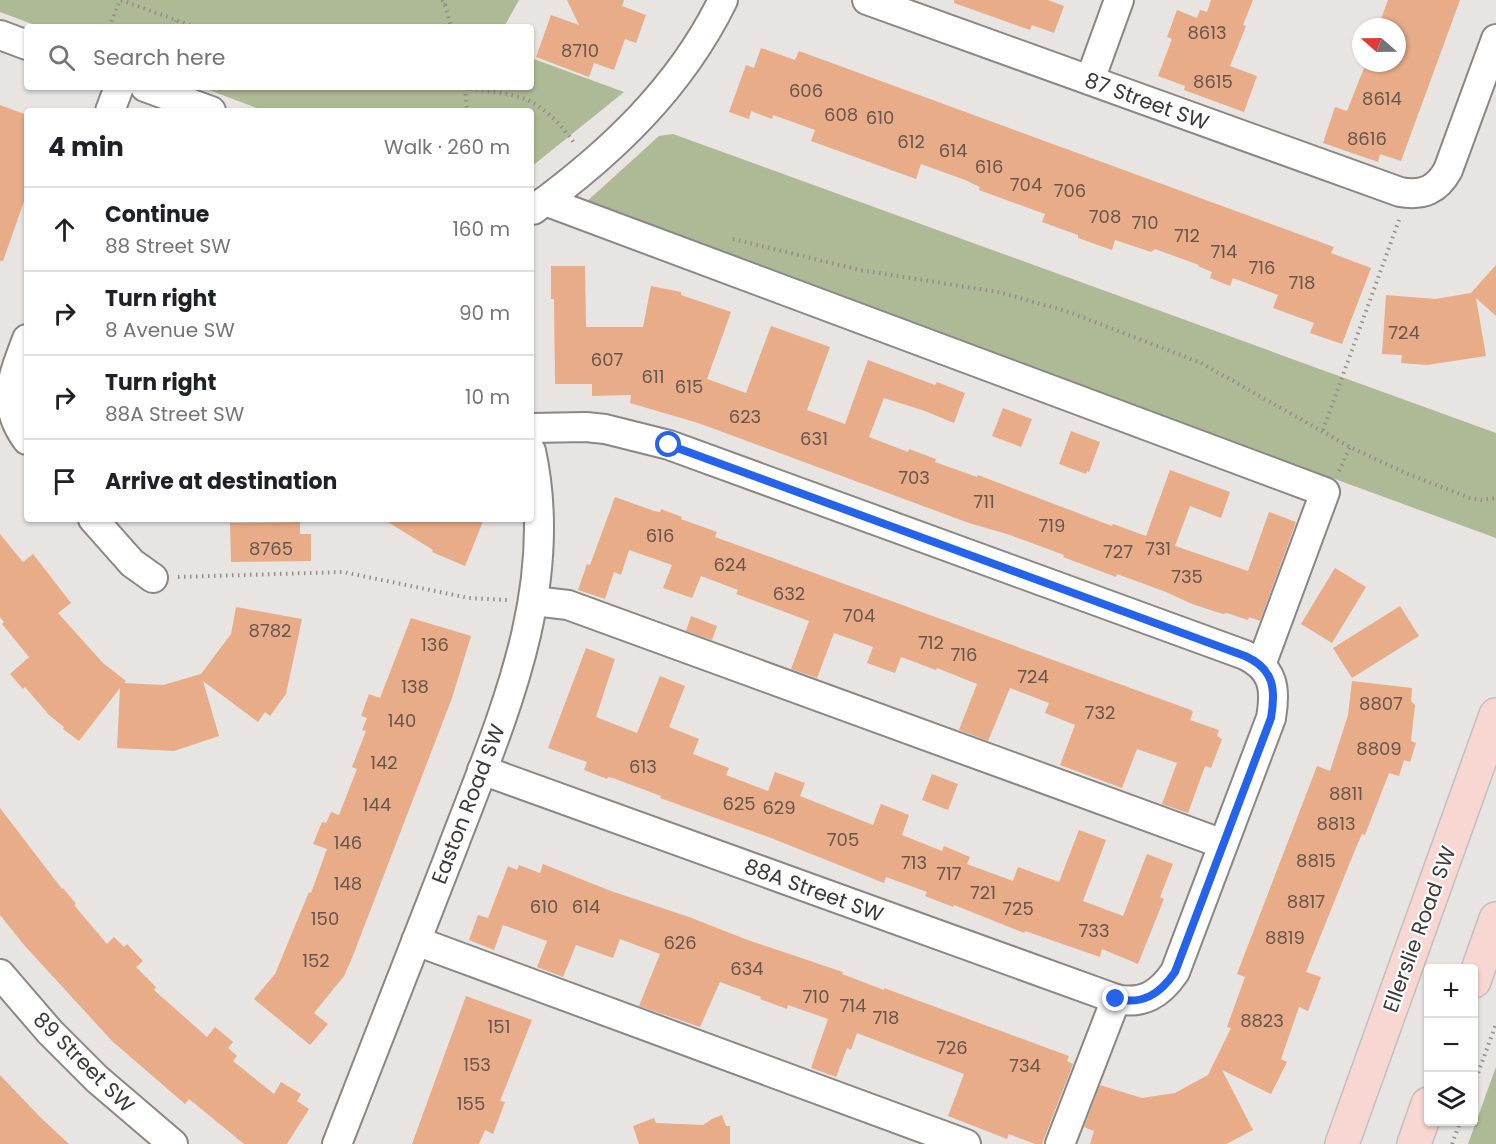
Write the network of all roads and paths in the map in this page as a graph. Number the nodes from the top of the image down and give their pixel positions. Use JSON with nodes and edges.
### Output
{"nodes":[{"id":1,"x":120,"y":0,"type":"edge"},
{"id":2,"x":442,"y":0,"type":"edge"},
{"id":3,"x":723,"y":0,"type":"edge"},
{"id":4,"x":867,"y":0,"type":"edge"},
{"id":5,"x":1119,"y":0,"type":"edge"},
{"id":6,"x":446,"y":2,"type":"edge"},
{"id":7,"x":920,"y":9,"type":"edge"},
{"id":8,"x":176,"y":21,"type":"junction"},
{"id":9,"x":110,"y":24,"type":"edge"},
{"id":10,"x":174,"y":24,"type":"edge"},
{"id":11,"x":186,"y":24,"type":"edge"},
{"id":12,"x":450,"y":24,"type":"edge"},
{"id":13,"x":0,"y":35,"type":"edge"},
{"id":14,"x":1496,"y":39,"type":"edge"},
{"id":15,"x":24,"y":44,"type":"edge"},
{"id":16,"x":1090,"y":80,"type":"junction"},
{"id":17,"x":118,"y":90,"type":"edge"},
{"id":18,"x":153,"y":90,"type":"edge"},
{"id":19,"x":465,"y":90,"type":"edge"},
{"id":20,"x":479,"y":90,"type":"edge"},
{"id":21,"x":111,"y":108,"type":"edge"},
{"id":22,"x":203,"y":108,"type":"edge"},
{"id":23,"x":467,"y":108,"type":"edge"},
{"id":24,"x":576,"y":145,"type":"dead end"},
{"id":25,"x":1418,"y":192,"type":"junction"},
{"id":26,"x":538,"y":206,"type":"edge"},
{"id":27,"x":723,"y":236,"type":"dead end"},
{"id":28,"x":24,"y":347,"type":"edge"},
{"id":29,"x":534,"y":428,"type":"edge"},
{"id":30,"x":1323,"y":430,"type":"junction"},
{"id":31,"x":24,"y":435,"type":"edge"},
{"id":32,"x":534,"y":478,"type":"edge"},
{"id":33,"x":1496,"y":498,"type":"edge"},
{"id":34,"x":96,"y":522,"type":"edge"},
{"id":35,"x":153,"y":578,"type":"joint"},
{"id":36,"x":534,"y":601,"type":"junction"},
{"id":37,"x":1265,"y":670,"type":"junction"},
{"id":38,"x":1496,"y":714,"type":"edge"},
{"id":39,"x":482,"y":770,"type":"junction"},
{"id":40,"x":1223,"y":844,"type":"junction"},
{"id":41,"x":1496,"y":919,"type":"edge"},
{"id":42,"x":416,"y":941,"type":"junction"},
{"id":43,"x":1478,"y":968,"type":"edge"},
{"id":44,"x":0,"y":974,"type":"edge"},
{"id":45,"x":1116,"y":999,"type":"junction"},
{"id":46,"x":1496,"y":1024,"type":"edge"},
{"id":47,"x":1478,"y":1072,"type":"edge"},
{"id":48,"x":1424,"y":1115,"type":"edge"},
{"id":49,"x":1459,"y":1126,"type":"edge"},
{"id":50,"x":173,"y":1144,"type":"edge"},
{"id":51,"x":337,"y":1144,"type":"edge"},
{"id":52,"x":966,"y":1144,"type":"edge"},
{"id":53,"x":1060,"y":1144,"type":"edge"},
{"id":54,"x":1342,"y":1144,"type":"edge"},
{"id":55,"x":1414,"y":1144,"type":"edge"},
{"id":56,"x":1452,"y":1144,"type":"edge"}],
"edges":[{"from":1,"to":8,"type":"path"},
{"from":1,"to":9,"type":"path"},
{"from":2,"to":6,"type":"path"},
{"from":3,"to":26,"type":"street"},
{"from":4,"to":7,"type":"street","name":"87 Street SW"},
{"from":5,"to":16,"type":"street"},
{"from":6,"to":12,"type":"path"},
{"from":7,"to":16,"type":"street","name":"87 Street SW"},
{"from":8,"to":10,"type":"path"},
{"from":8,"to":11,"type":"path"},
{"from":13,"to":15,"type":"street"},
{"from":14,"to":25,"type":"street"},
{"from":16,"to":25,"type":"street","name":"87 Street SW"},
{"from":17,"to":21,"type":"street"},
{"from":18,"to":22,"type":"street"},
{"from":19,"to":23,"type":"path"},
{"from":20,"to":24,"type":"path"},
{"from":25,"to":30,"type":"path"},
{"from":26,"to":37,"type":"street"},
{"from":27,"to":30,"type":"path"},
{"from":28,"to":31,"type":"street"},
{"from":29,"to":37,"type":"street"},
{"from":30,"to":33,"type":"path"},
{"from":32,"to":36,"type":"street","name":"Easton Road SW"},
{"from":34,"to":35,"type":"street"},
{"from":35,"to":36,"type":"path"},
{"from":36,"to":39,"type":"street","name":"Easton Road SW"},
{"from":36,"to":40,"type":"street"},
{"from":37,"to":40,"type":"street"},
{"from":38,"to":54,"type":"main road","name":"Ellerslie Road SW"},
{"from":39,"to":42,"type":"street","name":"Easton Road SW"},
{"from":39,"to":45,"type":"street","name":"88A Street SW"},
{"from":40,"to":45,"type":"street","name":"88A Street SW"},
{"from":41,"to":43,"type":"main road"},
{"from":42,"to":51,"type":"street","name":"Easton Road SW"},
{"from":42,"to":52,"type":"street"},
{"from":44,"to":50,"type":"street","name":"89 Street SW"},
{"from":45,"to":53,"type":"street"},
{"from":46,"to":47,"type":"path"},
{"from":48,"to":55,"type":"main road"},
{"from":49,"to":56,"type":"path"}]}
